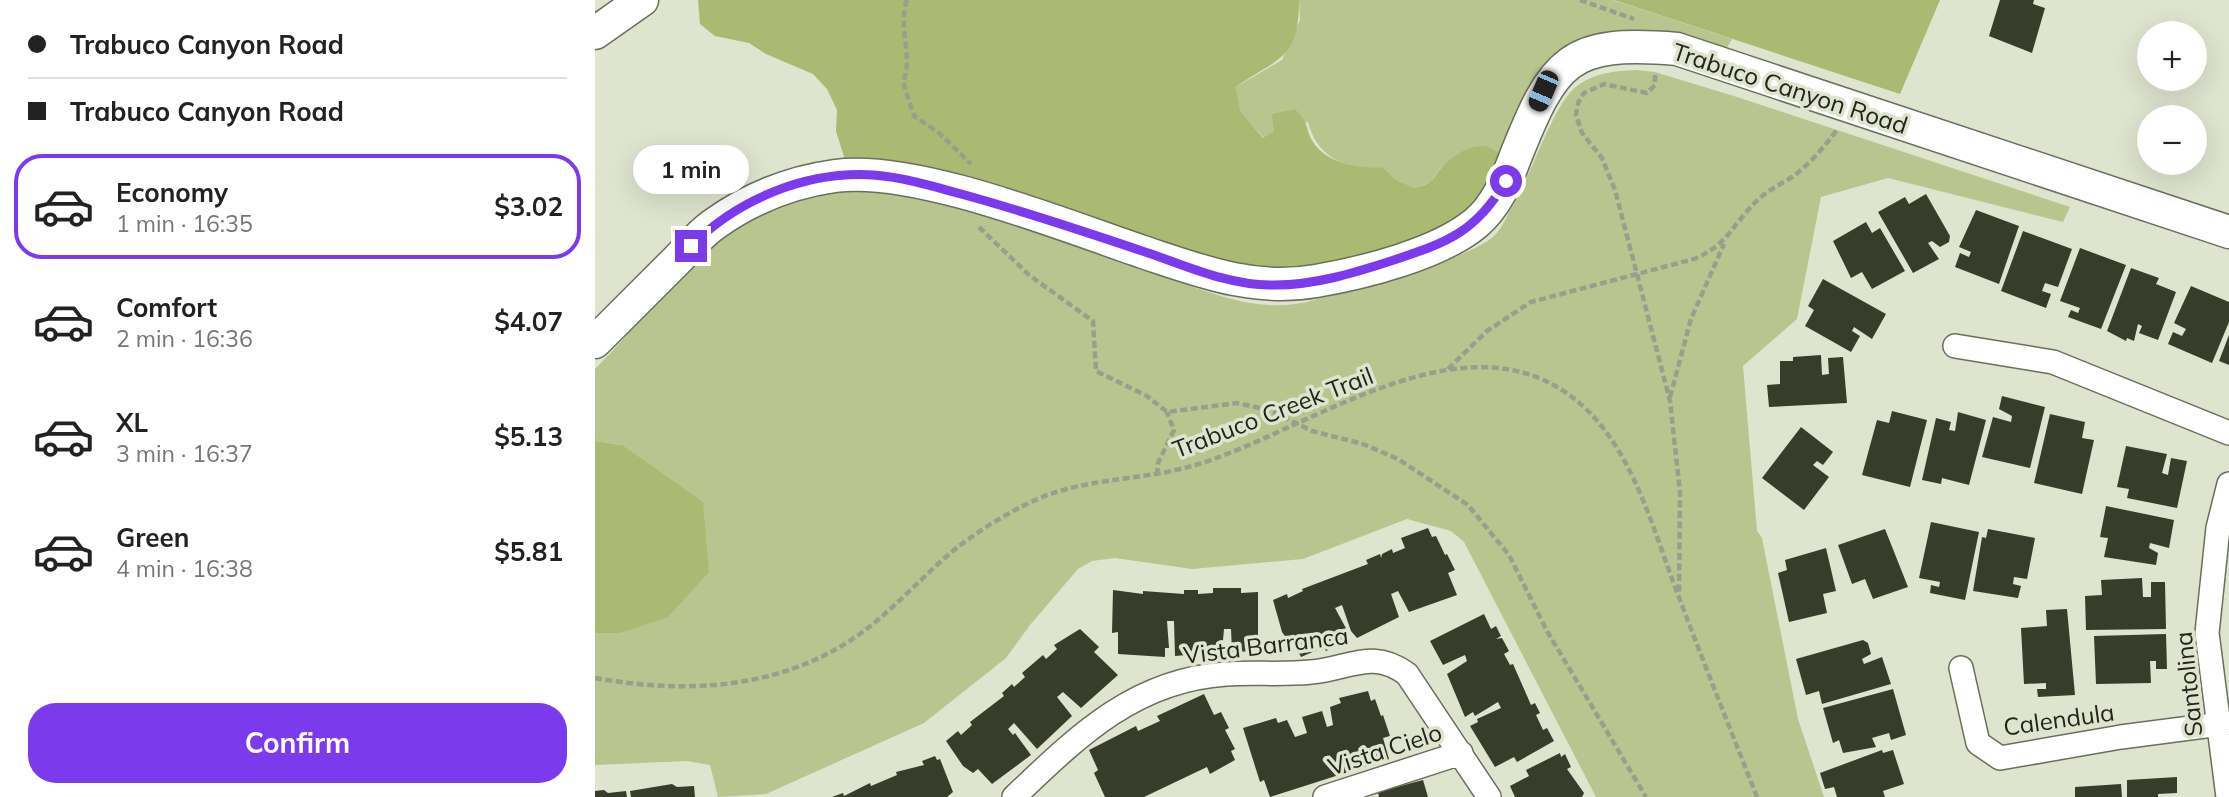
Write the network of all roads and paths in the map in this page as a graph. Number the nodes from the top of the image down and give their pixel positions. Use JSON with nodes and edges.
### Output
{"nodes":[{"id":1,"x":642,"y":0,"type":"edge"},
{"id":2,"x":907,"y":0,"type":"edge"},
{"id":3,"x":595,"y":33,"type":"edge"},
{"id":4,"x":1656,"y":47,"type":"junction"},
{"id":5,"x":1852,"y":107,"type":"junction"},
{"id":6,"x":982,"y":199,"type":"junction"},
{"id":7,"x":2229,"y":232,"type":"edge"},
{"id":8,"x":1725,"y":242,"type":"junction"},
{"id":9,"x":1637,"y":272,"type":"junction"},
{"id":10,"x":595,"y":342,"type":"edge"},
{"id":11,"x":1955,"y":346,"type":"dead end"},
{"id":12,"x":1448,"y":369,"type":"junction"},
{"id":13,"x":1670,"y":401,"type":"junction"},
{"id":14,"x":1167,"y":412,"type":"junction"},
{"id":15,"x":1299,"y":423,"type":"junction"},
{"id":16,"x":2229,"y":433,"type":"edge"},
{"id":17,"x":1157,"y":475,"type":"junction"},
{"id":18,"x":2229,"y":484,"type":"edge"},
{"id":19,"x":1679,"y":598,"type":"junction"},
{"id":20,"x":1961,"y":668,"type":"dead end"},
{"id":21,"x":595,"y":678,"type":"edge"},
{"id":22,"x":2224,"y":723,"type":"edge"},
{"id":23,"x":1461,"y":753,"type":"junction"},
{"id":24,"x":1014,"y":797,"type":"edge"},
{"id":25,"x":1325,"y":797,"type":"edge"},
{"id":26,"x":1489,"y":797,"type":"edge"},
{"id":27,"x":1646,"y":797,"type":"edge"},
{"id":28,"x":1757,"y":797,"type":"edge"},
{"id":29,"x":2228,"y":797,"type":"edge"}],
"edges":[{"from":1,"to":3,"type":"main road"},
{"from":2,"to":6,"type":"path"},
{"from":4,"to":5,"type":"main road","name":"Trabuco Canyon Road"},
{"from":4,"to":6,"type":"main road","name":"Trabuco Canyon Road"},
{"from":4,"to":9,"type":"path"},
{"from":5,"to":7,"type":"main road","name":"Trabuco Canyon Road"},
{"from":5,"to":8,"type":"path"},
{"from":6,"to":10,"type":"main road","name":"Trabuco Canyon Road"},
{"from":6,"to":14,"type":"path"},
{"from":8,"to":9,"type":"path"},
{"from":8,"to":13,"type":"path"},
{"from":9,"to":12,"type":"path"},
{"from":9,"to":13,"type":"path"},
{"from":11,"to":16,"type":"street"},
{"from":12,"to":15,"type":"path","name":"Trabuco Creek Trail"},
{"from":12,"to":19,"type":"path","name":"Trabuco Creek Trail"},
{"from":13,"to":19,"type":"path"},
{"from":14,"to":15,"type":"path"},
{"from":14,"to":17,"type":"path"},
{"from":15,"to":17,"type":"path","name":"Trabuco Creek Trail"},
{"from":15,"to":27,"type":"path"},
{"from":17,"to":21,"type":"path","name":"Trabuco Creek Trail"},
{"from":18,"to":22,"type":"street","name":"Santolina"},
{"from":19,"to":28,"type":"path","name":"Trabuco Creek Trail"},
{"from":20,"to":22,"type":"street","name":"Calendula"},
{"from":22,"to":29,"type":"street","name":"Santolina"},
{"from":23,"to":24,"type":"street","name":"Vista Barranca"},
{"from":23,"to":25,"type":"street","name":"Vista Cielo"},
{"from":23,"to":26,"type":"street"}]}
